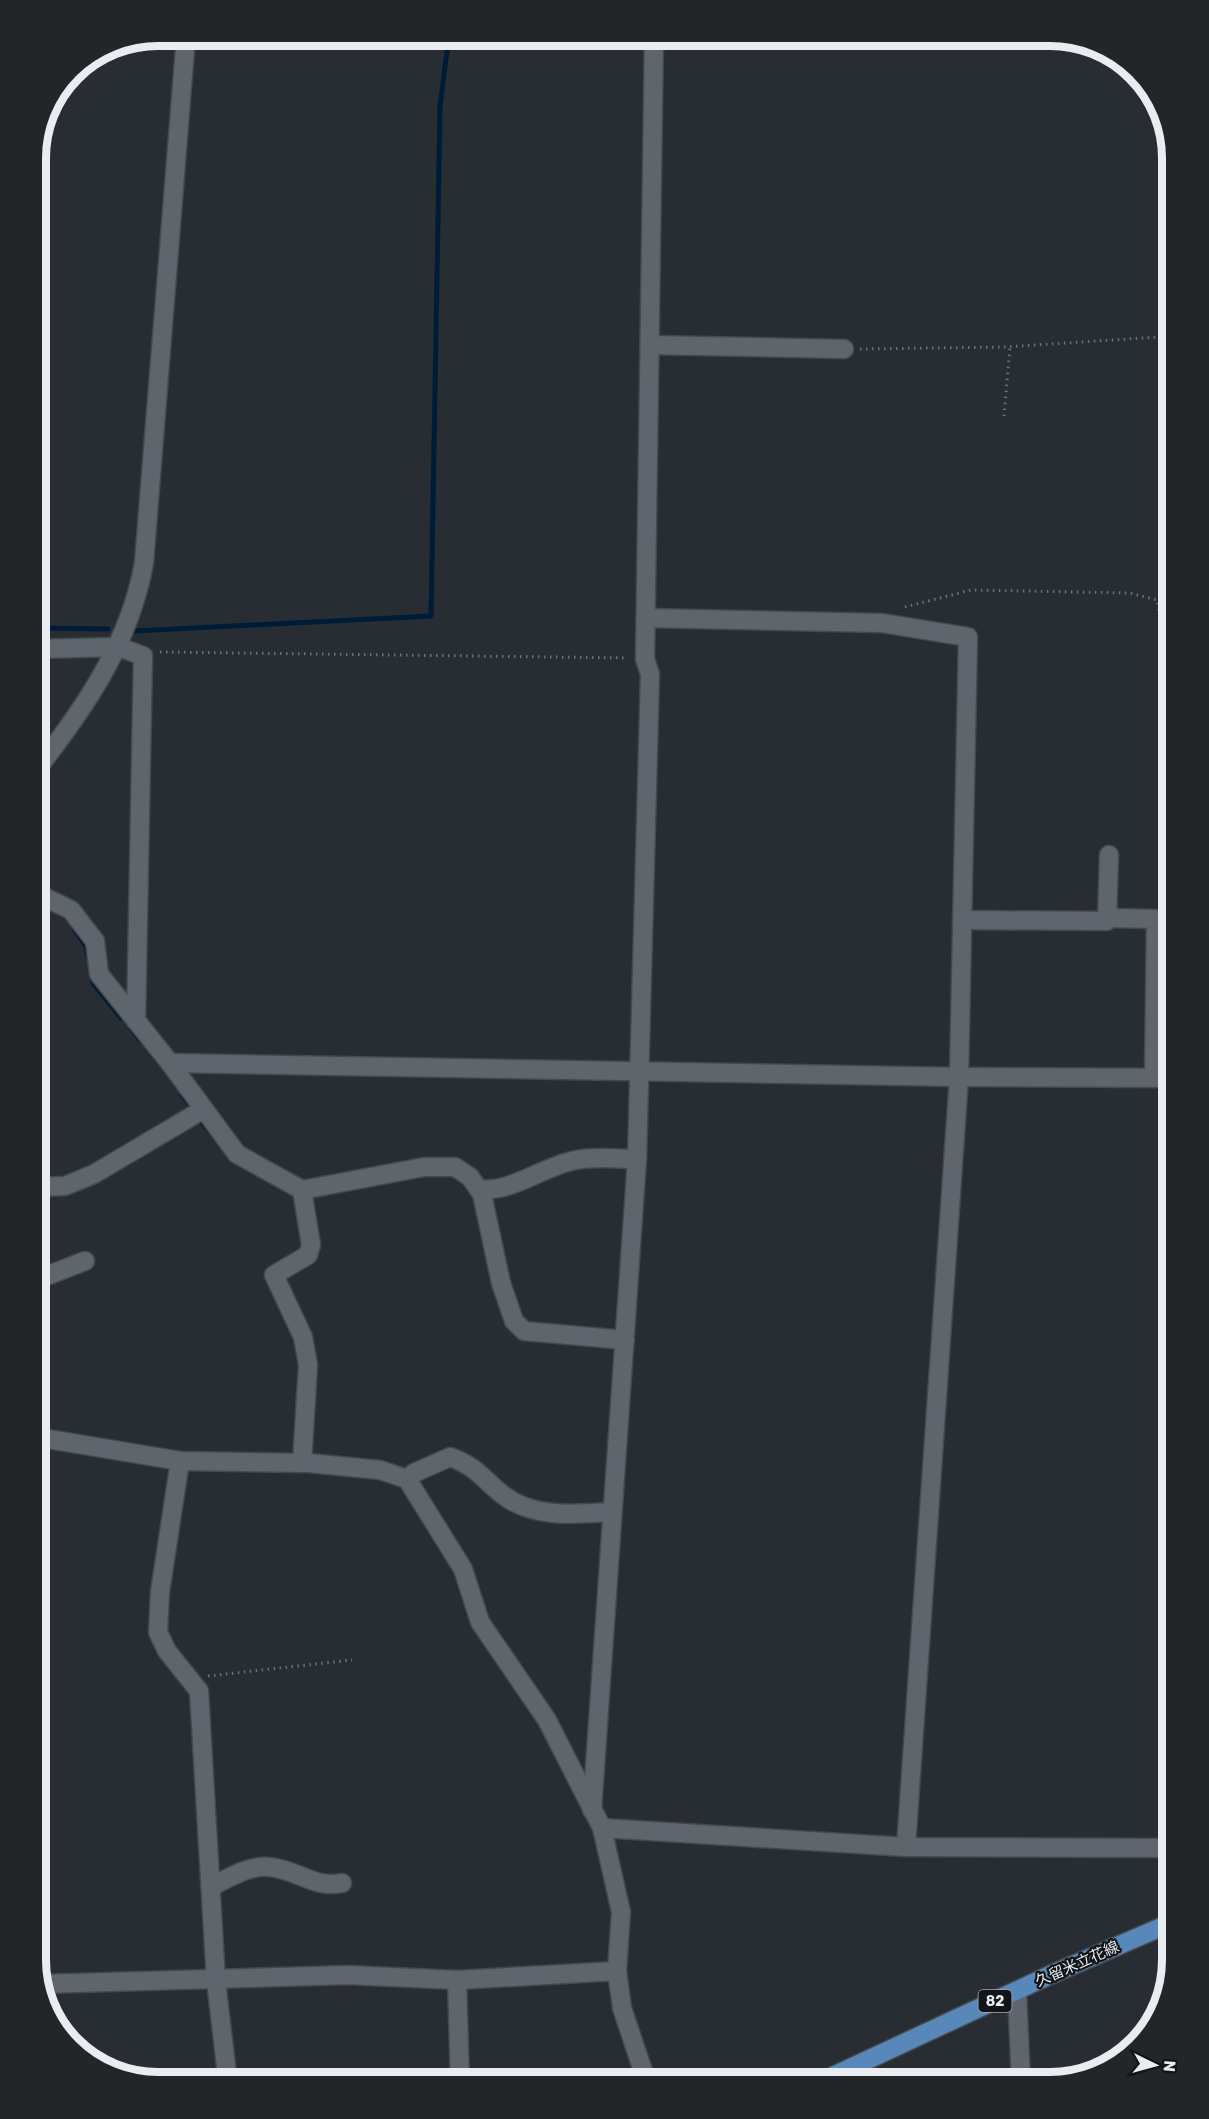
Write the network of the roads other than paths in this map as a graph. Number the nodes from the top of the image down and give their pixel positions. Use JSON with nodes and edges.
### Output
{"nodes":[{"id":1,"x":185,"y":46,"type":"edge"},
{"id":2,"x":654,"y":47,"type":"edge"},
{"id":3,"x":650,"y":345,"type":"junction"},
{"id":4,"x":844,"y":349,"type":"road end"},
{"id":5,"x":646,"y":618,"type":"junction"},
{"id":6,"x":119,"y":647,"type":"junction"},
{"id":7,"x":47,"y":649,"type":"edge"},
{"id":8,"x":47,"y":757,"type":"edge"},
{"id":9,"x":1109,"y":855,"type":"dead end"},
{"id":10,"x":47,"y":898,"type":"edge"},
{"id":11,"x":1108,"y":918,"type":"junction"},
{"id":12,"x":962,"y":920,"type":"junction"},
{"id":13,"x":136,"y":1021,"type":"junction"},
{"id":14,"x":170,"y":1062,"type":"junction"},
{"id":15,"x":640,"y":1070,"type":"junction"},
{"id":16,"x":959,"y":1077,"type":"junction"},
{"id":17,"x":1154,"y":1078,"type":"junction"},
{"id":18,"x":1162,"y":1078,"type":"edge"},
{"id":19,"x":204,"y":1109,"type":"junction"},
{"id":20,"x":637,"y":1159,"type":"junction"},
{"id":21,"x":46,"y":1187,"type":"edge"},
{"id":22,"x":479,"y":1189,"type":"junction"},
{"id":23,"x":302,"y":1190,"type":"junction"},
{"id":24,"x":85,"y":1261,"type":"dead end"},
{"id":25,"x":46,"y":1276,"type":"edge"},
{"id":26,"x":625,"y":1340,"type":"junction"},
{"id":27,"x":46,"y":1439,"type":"edge"},
{"id":28,"x":180,"y":1461,"type":"junction"},
{"id":29,"x":302,"y":1463,"type":"junction"},
{"id":30,"x":407,"y":1479,"type":"junction"},
{"id":31,"x":612,"y":1512,"type":"junction"},
{"id":32,"x":592,"y":1810,"type":"junction"},
{"id":33,"x":602,"y":1828,"type":"junction"},
{"id":34,"x":906,"y":1847,"type":"junction"},
{"id":35,"x":1162,"y":1848,"type":"edge"},
{"id":36,"x":342,"y":1883,"type":"dead end"},
{"id":37,"x":211,"y":1887,"type":"junction"},
{"id":38,"x":1162,"y":1927,"type":"edge"},
{"id":39,"x":617,"y":1971,"type":"junction"},
{"id":40,"x":457,"y":1980,"type":"junction"},
{"id":41,"x":216,"y":1981,"type":"junction"},
{"id":42,"x":49,"y":1984,"type":"edge"},
{"id":43,"x":1017,"y":1991,"type":"junction"},
{"id":44,"x":227,"y":2072,"type":"edge"},
{"id":45,"x":460,"y":2072,"type":"edge"},
{"id":46,"x":643,"y":2072,"type":"edge"},
{"id":47,"x":842,"y":2072,"type":"edge"},
{"id":48,"x":1021,"y":2072,"type":"edge"}],
"edges":[{"from":1,"to":6,"type":"street"},
{"from":2,"to":3,"type":"street"},
{"from":3,"to":4,"type":"street"},
{"from":3,"to":5,"type":"street"},
{"from":5,"to":12,"type":"street"},
{"from":5,"to":15,"type":"street"},
{"from":6,"to":7,"type":"street"},
{"from":6,"to":8,"type":"street"},
{"from":6,"to":13,"type":"street"},
{"from":9,"to":11,"type":"street"},
{"from":10,"to":13,"type":"street"},
{"from":11,"to":12,"type":"street"},
{"from":11,"to":17,"type":"street"},
{"from":12,"to":16,"type":"street"},
{"from":13,"to":14,"type":"street"},
{"from":14,"to":15,"type":"street"},
{"from":14,"to":19,"type":"street"},
{"from":15,"to":16,"type":"street"},
{"from":15,"to":20,"type":"street"},
{"from":16,"to":17,"type":"street"},
{"from":16,"to":34,"type":"street"},
{"from":17,"to":18,"type":"street"},
{"from":19,"to":21,"type":"street"},
{"from":19,"to":23,"type":"street"},
{"from":20,"to":22,"type":"street"},
{"from":20,"to":26,"type":"street"},
{"from":22,"to":23,"type":"street"},
{"from":22,"to":26,"type":"street"},
{"from":23,"to":29,"type":"street"},
{"from":24,"to":25,"type":"street"},
{"from":26,"to":31,"type":"street"},
{"from":27,"to":28,"type":"street"},
{"from":28,"to":29,"type":"street"},
{"from":28,"to":37,"type":"street"},
{"from":29,"to":30,"type":"street"},
{"from":30,"to":31,"type":"street"},
{"from":30,"to":32,"type":"street"},
{"from":31,"to":32,"type":"street"},
{"from":32,"to":33,"type":"street"},
{"from":33,"to":34,"type":"street"},
{"from":33,"to":39,"type":"street"},
{"from":34,"to":35,"type":"street"},
{"from":36,"to":37,"type":"street"},
{"from":37,"to":41,"type":"street"},
{"from":38,"to":43,"type":"main road","name":"久留米立花線","number":"82"},
{"from":39,"to":40,"type":"street"},
{"from":39,"to":46,"type":"street"},
{"from":40,"to":41,"type":"street"},
{"from":40,"to":45,"type":"street"},
{"from":41,"to":42,"type":"street"},
{"from":41,"to":44,"type":"street"},
{"from":43,"to":47,"type":"main road","name":"久留米立花線","number":"82"},
{"from":43,"to":48,"type":"street"}]}
